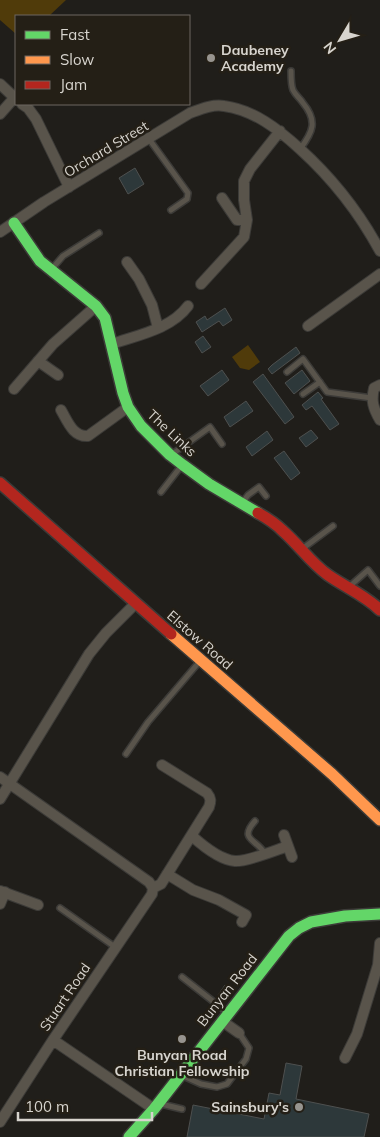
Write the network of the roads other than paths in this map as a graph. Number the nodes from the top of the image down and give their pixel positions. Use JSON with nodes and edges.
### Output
{"nodes":[{"id":1,"x":291,"y":71,"type":"dead end"},
{"id":2,"x":0,"y":84,"type":"edge"},
{"id":3,"x":15,"y":97,"type":"edge"},
{"id":4,"x":15,"y":102,"type":"edge"},
{"id":5,"x":24,"y":105,"type":"edge"},
{"id":6,"x":0,"y":114,"type":"edge"},
{"id":7,"x":280,"y":131,"type":"junction"},
{"id":8,"x":149,"y":139,"type":"junction"},
{"id":9,"x":300,"y":149,"type":"junction"},
{"id":10,"x":69,"y":187,"type":"junction"},
{"id":11,"x":222,"y":198,"type":"dead end"},
{"id":12,"x":171,"y":210,"type":"dead end"},
{"id":13,"x":247,"y":220,"type":"junction"},
{"id":14,"x":14,"y":223,"type":"junction"},
{"id":15,"x":0,"y":232,"type":"edge"},
{"id":16,"x":99,"y":233,"type":"dead end"},
{"id":17,"x":380,"y":251,"type":"edge"},
{"id":18,"x":127,"y":263,"type":"dead end"},
{"id":19,"x":50,"y":270,"type":"junction"},
{"id":20,"x":380,"y":274,"type":"edge"},
{"id":21,"x":201,"y":284,"type":"dead end"},
{"id":22,"x":96,"y":306,"type":"junction"},
{"id":23,"x":188,"y":306,"type":"dead end"},
{"id":24,"x":308,"y":326,"type":"dead end"},
{"id":25,"x":158,"y":328,"type":"junction"},
{"id":26,"x":112,"y":344,"type":"junction"},
{"id":27,"x":38,"y":361,"type":"junction"},
{"id":28,"x":287,"y":372,"type":"dead end"},
{"id":29,"x":58,"y":375,"type":"dead end"},
{"id":30,"x":320,"y":382,"type":"junction"},
{"id":31,"x":380,"y":385,"type":"edge"},
{"id":32,"x":14,"y":389,"type":"dead end"},
{"id":33,"x":302,"y":394,"type":"dead end"},
{"id":34,"x":372,"y":398,"type":"junction"},
{"id":35,"x":128,"y":407,"type":"junction"},
{"id":36,"x":61,"y":410,"type":"dead end"},
{"id":37,"x":380,"y":420,"type":"edge"},
{"id":38,"x":222,"y":444,"type":"dead end"},
{"id":39,"x":170,"y":455,"type":"junction"},
{"id":40,"x":182,"y":465,"type":"junction"},
{"id":41,"x":0,"y":483,"type":"edge"},
{"id":42,"x":161,"y":492,"type":"dead end"},
{"id":43,"x":266,"y":496,"type":"dead end"},
{"id":44,"x":241,"y":504,"type":"junction"},
{"id":45,"x":333,"y":526,"type":"dead end"},
{"id":46,"x":302,"y":550,"type":"junction"},
{"id":47,"x":380,"y":586,"type":"edge"},
{"id":48,"x":348,"y":588,"type":"junction"},
{"id":49,"x":136,"y":604,"type":"junction"},
{"id":50,"x":380,"y":610,"type":"edge"},
{"id":51,"x":201,"y":661,"type":"junction"},
{"id":52,"x":126,"y":754,"type":"dead end"},
{"id":53,"x":162,"y":765,"type":"dead end"},
{"id":54,"x":0,"y":777,"type":"edge"},
{"id":55,"x":10,"y":784,"type":"junction"},
{"id":56,"x":0,"y":799,"type":"edge"},
{"id":57,"x":380,"y":820,"type":"edge"},
{"id":58,"x":255,"y":821,"type":"dead end"},
{"id":59,"x":284,"y":835,"type":"dead end"},
{"id":60,"x":192,"y":836,"type":"junction"},
{"id":61,"x":288,"y":846,"type":"junction"},
{"id":62,"x":265,"y":854,"type":"junction"},
{"id":63,"x":292,"y":857,"type":"dead end"},
{"id":64,"x":167,"y":874,"type":"junction"},
{"id":65,"x":153,"y":888,"type":"junction"},
{"id":66,"x":2,"y":891,"type":"edge"},
{"id":67,"x":0,"y":904,"type":"edge"},
{"id":68,"x":38,"y":905,"type":"dead end"},
{"id":69,"x":60,"y":908,"type":"dead end"},
{"id":70,"x":380,"y":914,"type":"edge"},
{"id":71,"x":242,"y":922,"type":"dead end"},
{"id":72,"x":380,"y":943,"type":"edge"},
{"id":73,"x":116,"y":947,"type":"junction"},
{"id":74,"x":379,"y":965,"type":"edge"},
{"id":75,"x":182,"y":977,"type":"dead end"},
{"id":76,"x":225,"y":1017,"type":"junction"},
{"id":77,"x":239,"y":1033,"type":"joint"},
{"id":78,"x":53,"y":1040,"type":"junction"},
{"id":79,"x":345,"y":1058,"type":"dead end"},
{"id":80,"x":180,"y":1074,"type":"junction"},
{"id":81,"x":156,"y":1106,"type":"junction"},
{"id":82,"x":182,"y":1109,"type":"dead end"},
{"id":83,"x":0,"y":1122,"type":"edge"},
{"id":84,"x":129,"y":1137,"type":"edge"}],
"edges":[{"from":1,"to":9,"type":"lane"},
{"from":2,"to":3,"type":"street"},
{"from":4,"to":6,"type":"street"},
{"from":5,"to":10,"type":"street"},
{"from":7,"to":8,"type":"street","name":"Orchard Street"},
{"from":7,"to":9,"type":"street","name":"Orchard Street"},
{"from":7,"to":13,"type":"street"},
{"from":8,"to":10,"type":"street","name":"Orchard Street"},
{"from":8,"to":12,"type":"lane"},
{"from":9,"to":17,"type":"street","name":"Orchard Street"},
{"from":10,"to":14,"type":"street","name":"Orchard Street"},
{"from":11,"to":13,"type":"street"},
{"from":13,"to":21,"type":"street"},
{"from":14,"to":15,"type":"street","name":"Orchard Street"},
{"from":14,"to":19,"type":"street","name":"The Links"},
{"from":16,"to":19,"type":"lane"},
{"from":18,"to":25,"type":"street"},
{"from":19,"to":22,"type":"street","name":"The Links"},
{"from":20,"to":24,"type":"street"},
{"from":22,"to":26,"type":"street","name":"The Links"},
{"from":22,"to":27,"type":"street"},
{"from":23,"to":25,"type":"street"},
{"from":25,"to":26,"type":"street"},
{"from":26,"to":35,"type":"street","name":"The Links"},
{"from":27,"to":29,"type":"street"},
{"from":27,"to":32,"type":"street"},
{"from":28,"to":30,"type":"lane"},
{"from":30,"to":33,"type":"lane"},
{"from":30,"to":34,"type":"lane"},
{"from":31,"to":34,"type":"street"},
{"from":34,"to":37,"type":"street"},
{"from":35,"to":36,"type":"street"},
{"from":35,"to":39,"type":"street","name":"The Links"},
{"from":38,"to":39,"type":"lane"},
{"from":39,"to":40,"type":"street","name":"The Links"},
{"from":40,"to":42,"type":"lane"},
{"from":40,"to":44,"type":"street","name":"The Links"},
{"from":41,"to":49,"type":"street","name":"Elstow Road"},
{"from":43,"to":44,"type":"lane"},
{"from":44,"to":46,"type":"street","name":"The Links"},
{"from":45,"to":46,"type":"lane"},
{"from":46,"to":48,"type":"street","name":"The Links"},
{"from":47,"to":48,"type":"lane"},
{"from":48,"to":50,"type":"street","name":"The Links"},
{"from":49,"to":51,"type":"street","name":"Elstow Road"},
{"from":49,"to":55,"type":"street"},
{"from":51,"to":52,"type":"lane"},
{"from":51,"to":57,"type":"street","name":"Elstow Road"},
{"from":53,"to":60,"type":"street","name":"Stuart Road"},
{"from":54,"to":55,"type":"street"},
{"from":55,"to":56,"type":"street"},
{"from":55,"to":65,"type":"street"},
{"from":58,"to":62,"type":"lane"},
{"from":59,"to":61,"type":"street"},
{"from":60,"to":62,"type":"street"},
{"from":60,"to":64,"type":"street","name":"Stuart Road"},
{"from":61,"to":62,"type":"street"},
{"from":61,"to":63,"type":"street"},
{"from":64,"to":65,"type":"street","name":"Stuart Road"},
{"from":64,"to":71,"type":"street"},
{"from":65,"to":73,"type":"street","name":"Stuart Road"},
{"from":66,"to":67,"type":"street"},
{"from":66,"to":68,"type":"street"},
{"from":69,"to":73,"type":"lane"},
{"from":70,"to":76,"type":"street","name":"Bunyan Road"},
{"from":72,"to":74,"type":"street"},
{"from":73,"to":78,"type":"street","name":"Stuart Road"},
{"from":74,"to":79,"type":"street"},
{"from":75,"to":76,"type":"lane"},
{"from":76,"to":77,"type":"street"},
{"from":76,"to":80,"type":"street","name":"Bunyan Road"},
{"from":77,"to":80,"type":"lane"},
{"from":78,"to":81,"type":"street"},
{"from":78,"to":83,"type":"street","name":"Stuart Road"},
{"from":80,"to":81,"type":"street","name":"Bunyan Road"},
{"from":81,"to":82,"type":"lane"},
{"from":81,"to":84,"type":"street","name":"Bunyan Road"}]}
